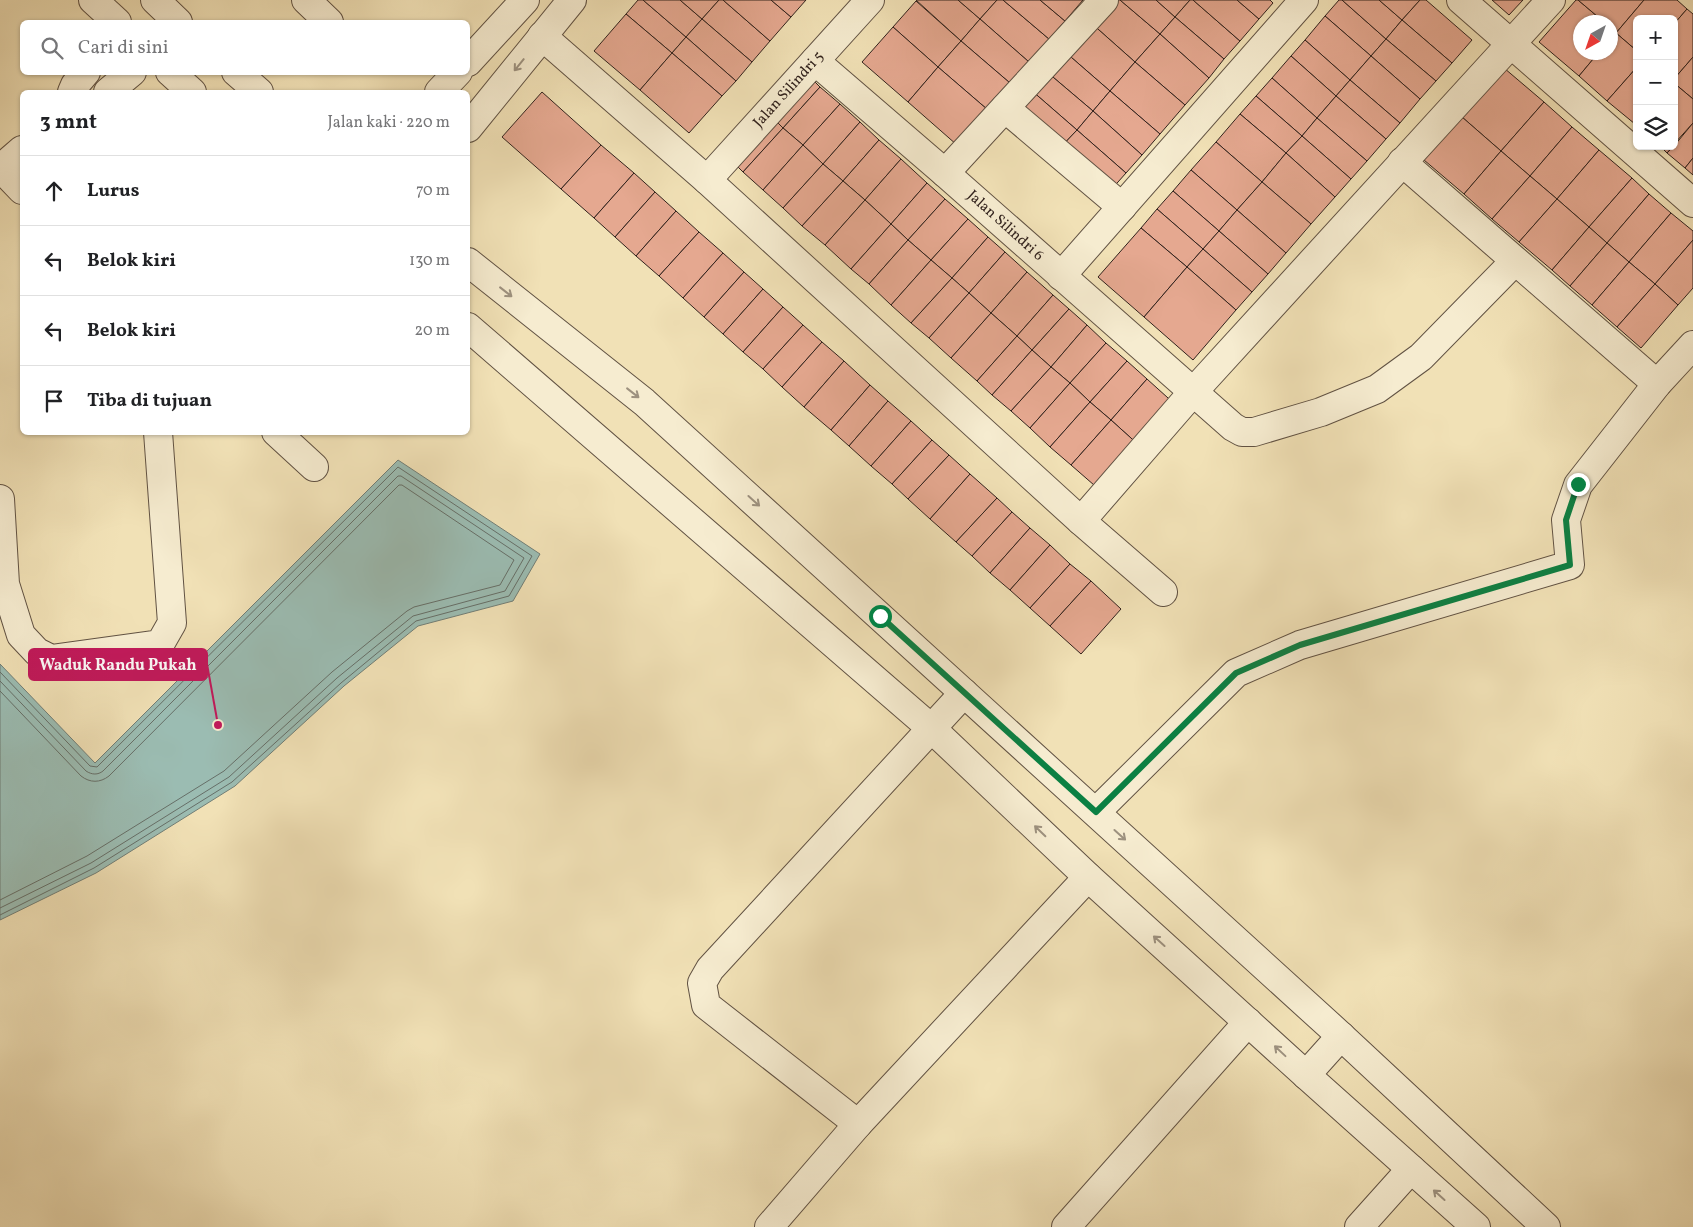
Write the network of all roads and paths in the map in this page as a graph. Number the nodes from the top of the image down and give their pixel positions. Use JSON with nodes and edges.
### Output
{"nodes":[{"id":1,"x":93,"y":0,"type":"edge"},
{"id":2,"x":153,"y":0,"type":"edge"},
{"id":3,"x":306,"y":0,"type":"edge"},
{"id":4,"x":525,"y":0,"type":"edge"},
{"id":5,"x":572,"y":0,"type":"edge"},
{"id":6,"x":870,"y":0,"type":"edge"},
{"id":7,"x":1104,"y":0,"type":"edge"},
{"id":8,"x":1304,"y":0,"type":"edge"},
{"id":9,"x":1461,"y":0,"type":"edge"},
{"id":10,"x":1551,"y":0,"type":"edge"},
{"id":11,"x":115,"y":20,"type":"edge"},
{"id":12,"x":132,"y":20,"type":"edge"},
{"id":13,"x":176,"y":20,"type":"edge"},
{"id":14,"x":327,"y":20,"type":"edge"},
{"id":15,"x":542,"y":36,"type":"junction"},
{"id":16,"x":1510,"y":45,"type":"junction"},
{"id":17,"x":470,"y":60,"type":"edge"},
{"id":18,"x":815,"y":61,"type":"junction"},
{"id":19,"x":83,"y":75,"type":"edge"},
{"id":20,"x":128,"y":75,"type":"edge"},
{"id":21,"x":173,"y":75,"type":"edge"},
{"id":22,"x":239,"y":75,"type":"edge"},
{"id":23,"x":455,"y":75,"type":"edge"},
{"id":24,"x":73,"y":90,"type":"edge"},
{"id":25,"x":110,"y":90,"type":"edge"},
{"id":26,"x":190,"y":90,"type":"edge"},
{"id":27,"x":257,"y":90,"type":"edge"},
{"id":28,"x":441,"y":90,"type":"edge"},
{"id":29,"x":1005,"y":108,"type":"junction"},
{"id":30,"x":470,"y":126,"type":"edge"},
{"id":31,"x":20,"y":152,"type":"edge"},
{"id":32,"x":1402,"y":162,"type":"junction"},
{"id":33,"x":0,"y":168,"type":"edge"},
{"id":34,"x":945,"y":173,"type":"junction"},
{"id":35,"x":707,"y":180,"type":"junction"},
{"id":36,"x":20,"y":188,"type":"edge"},
{"id":37,"x":1693,"y":203,"type":"edge"},
{"id":38,"x":1122,"y":207,"type":"junction"},
{"id":39,"x":1515,"y":260,"type":"junction"},
{"id":40,"x":470,"y":264,"type":"edge"},
{"id":41,"x":1061,"y":276,"type":"junction"},
{"id":42,"x":470,"y":329,"type":"edge"},
{"id":43,"x":1693,"y":345,"type":"edge"},
{"id":44,"x":1657,"y":384,"type":"junction"},
{"id":45,"x":1193,"y":392,"type":"junction"},
{"id":46,"x":158,"y":435,"type":"edge"},
{"id":47,"x":279,"y":435,"type":"edge"},
{"id":48,"x":314,"y":467,"type":"dead end"},
{"id":49,"x":0,"y":499,"type":"edge"},
{"id":50,"x":1081,"y":521,"type":"junction"},
{"id":51,"x":3,"y":583,"type":"edge"},
{"id":52,"x":1163,"y":592,"type":"dead end"},
{"id":53,"x":964,"y":693,"type":"junction"},
{"id":54,"x":932,"y":729,"type":"junction"},
{"id":55,"x":1096,"y":812,"type":"junction"},
{"id":56,"x":1088,"y":877,"type":"junction"},
{"id":57,"x":1248,"y":1022,"type":"junction"},
{"id":58,"x":1341,"y":1036,"type":"junction"},
{"id":59,"x":1306,"y":1075,"type":"junction"},
{"id":60,"x":858,"y":1124,"type":"junction"},
{"id":61,"x":1411,"y":1169,"type":"junction"},
{"id":62,"x":769,"y":1227,"type":"edge"},
{"id":63,"x":1066,"y":1227,"type":"edge"},
{"id":64,"x":1359,"y":1227,"type":"edge"},
{"id":65,"x":1476,"y":1227,"type":"edge"},
{"id":66,"x":1546,"y":1227,"type":"edge"}],
"edges":[{"from":1,"to":11,"type":"street"},
{"from":2,"to":12,"type":"street"},
{"from":2,"to":13,"type":"street"},
{"from":3,"to":14,"type":"street"},
{"from":4,"to":17,"type":"street"},
{"from":5,"to":15,"type":"street"},
{"from":6,"to":18,"type":"street","name":"Jalan Silindri 5"},
{"from":7,"to":29,"type":"street"},
{"from":8,"to":38,"type":"street"},
{"from":9,"to":16,"type":"street"},
{"from":10,"to":16,"type":"street"},
{"from":15,"to":30,"type":"street","one_way":true},
{"from":15,"to":35,"type":"street"},
{"from":16,"to":32,"type":"street"},
{"from":16,"to":37,"type":"street"},
{"from":18,"to":34,"type":"street","name":"Jalan Silindri 6"},
{"from":18,"to":35,"type":"street","name":"Jalan Silindri 5"},
{"from":19,"to":24,"type":"street"},
{"from":20,"to":25,"type":"street"},
{"from":21,"to":26,"type":"street"},
{"from":22,"to":27,"type":"street"},
{"from":23,"to":28,"type":"street"},
{"from":29,"to":34,"type":"street"},
{"from":29,"to":38,"type":"street"},
{"from":31,"to":33,"type":"street"},
{"from":32,"to":39,"type":"street"},
{"from":32,"to":45,"type":"street"},
{"from":33,"to":36,"type":"street"},
{"from":34,"to":41,"type":"street","name":"Jalan Silindri 6"},
{"from":35,"to":50,"type":"street"},
{"from":38,"to":41,"type":"street"},
{"from":39,"to":44,"type":"street"},
{"from":39,"to":45,"type":"street","name":"Jalan Silindri 6"},
{"from":40,"to":53,"type":"street","one_way":true},
{"from":41,"to":45,"type":"street","name":"Jalan Silindri 6"},
{"from":42,"to":54,"type":"street"},
{"from":43,"to":44,"type":"street"},
{"from":44,"to":55,"type":"street"},
{"from":45,"to":50,"type":"street"},
{"from":46,"to":51,"type":"street"},
{"from":47,"to":48,"type":"street"},
{"from":49,"to":51,"type":"street"},
{"from":50,"to":52,"type":"street"},
{"from":53,"to":54,"type":"street"},
{"from":53,"to":55,"type":"street"},
{"from":56,"to":54,"type":"street","one_way":true},
{"from":54,"to":60,"type":"street"},
{"from":55,"to":58,"type":"street","one_way":true},
{"from":57,"to":56,"type":"street","one_way":true},
{"from":56,"to":60,"type":"street"},
{"from":59,"to":57,"type":"street","one_way":true},
{"from":57,"to":63,"type":"street"},
{"from":58,"to":59,"type":"street"},
{"from":58,"to":66,"type":"street"},
{"from":59,"to":61,"type":"street"},
{"from":60,"to":62,"type":"street"},
{"from":61,"to":64,"type":"street"},
{"from":65,"to":61,"type":"street","one_way":true}]}
